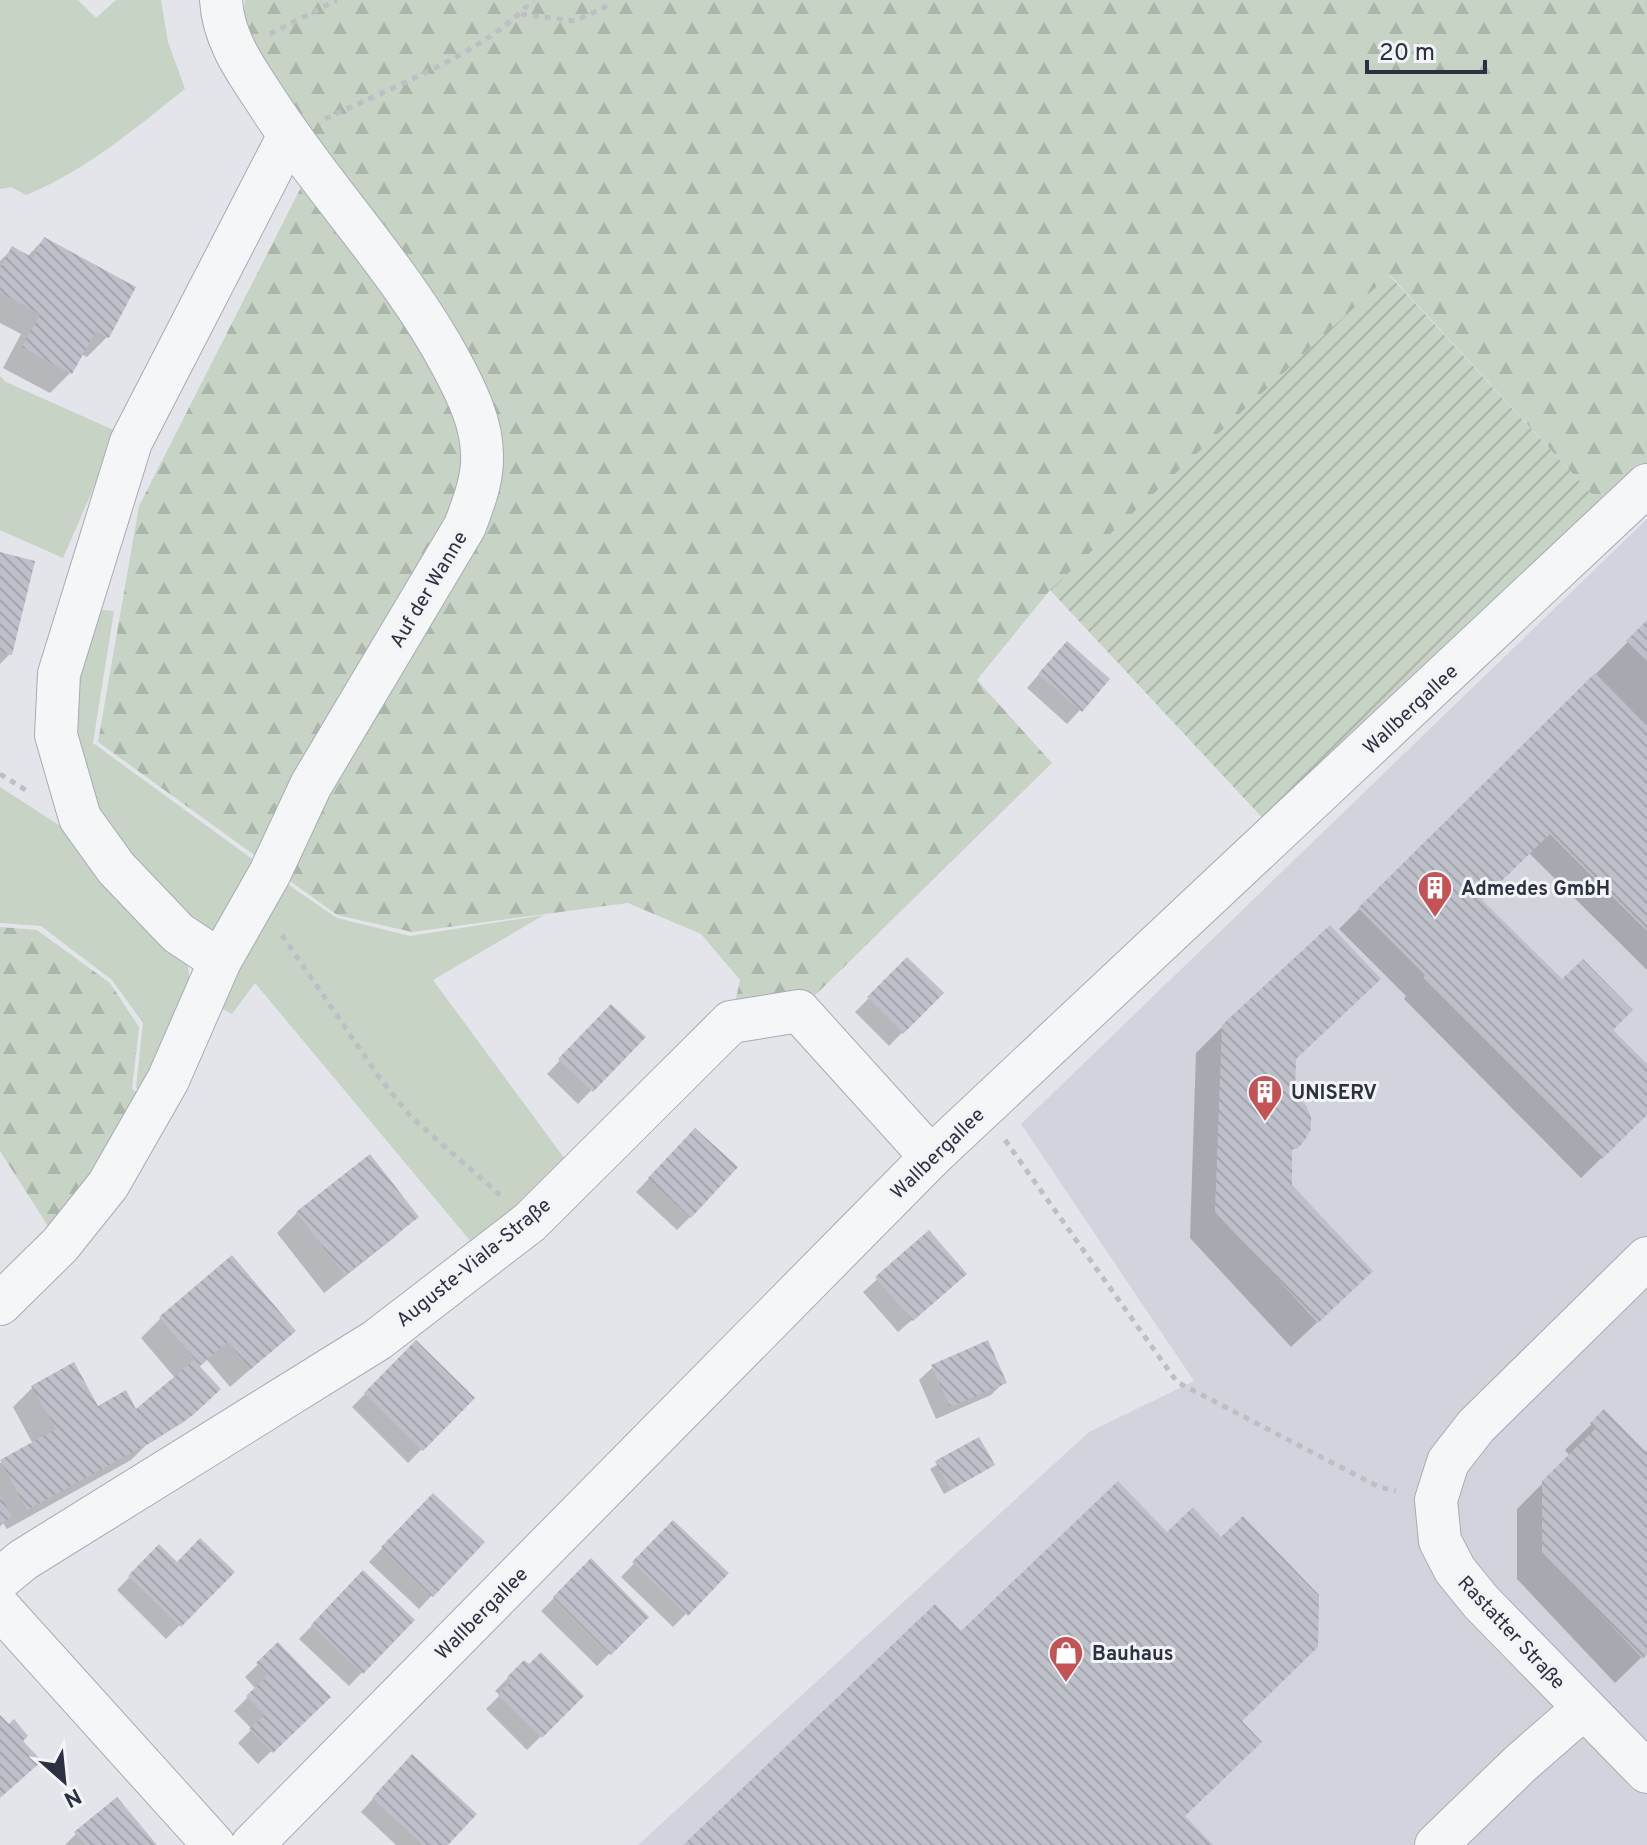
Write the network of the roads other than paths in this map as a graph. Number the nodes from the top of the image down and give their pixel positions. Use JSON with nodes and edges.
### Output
{"nodes":[{"id":1,"x":221,"y":0,"type":"edge"},
{"id":2,"x":288,"y":137,"type":"junction"},
{"id":3,"x":1647,"y":485,"type":"edge"},
{"id":4,"x":220,"y":961,"type":"junction"},
{"id":5,"x":931,"y":1157,"type":"junction"},
{"id":6,"x":1647,"y":1258,"type":"edge"},
{"id":7,"x":0,"y":1304,"type":"edge"},
{"id":8,"x":0,"y":1579,"type":"edge"},
{"id":9,"x":0,"y":1608,"type":"edge"},
{"id":10,"x":1584,"y":1708,"type":"junction"},
{"id":11,"x":1647,"y":1772,"type":"edge"},
{"id":12,"x":214,"y":1845,"type":"edge"},
{"id":13,"x":252,"y":1845,"type":"edge"},
{"id":14,"x":1436,"y":1845,"type":"edge"}],
"edges":[{"from":1,"to":2,"type":"street","name":"Auf der Wanne"},
{"from":2,"to":4,"type":"street"},
{"from":2,"to":4,"type":"street","name":"Auf der Wanne"},
{"from":3,"to":5,"type":"street","name":"Wallbergallee"},
{"from":4,"to":7,"type":"street","name":"Auf der Wanne"},
{"from":5,"to":8,"type":"street","name":"Auguste-Viala-Straße"},
{"from":5,"to":13,"type":"street","name":"Wallbergallee"},
{"from":6,"to":10,"type":"street","name":"Rastatter Straße"},
{"from":9,"to":12,"type":"street"},
{"from":10,"to":11,"type":"street","name":"Rastatter Straße"},
{"from":10,"to":14,"type":"street"}]}
